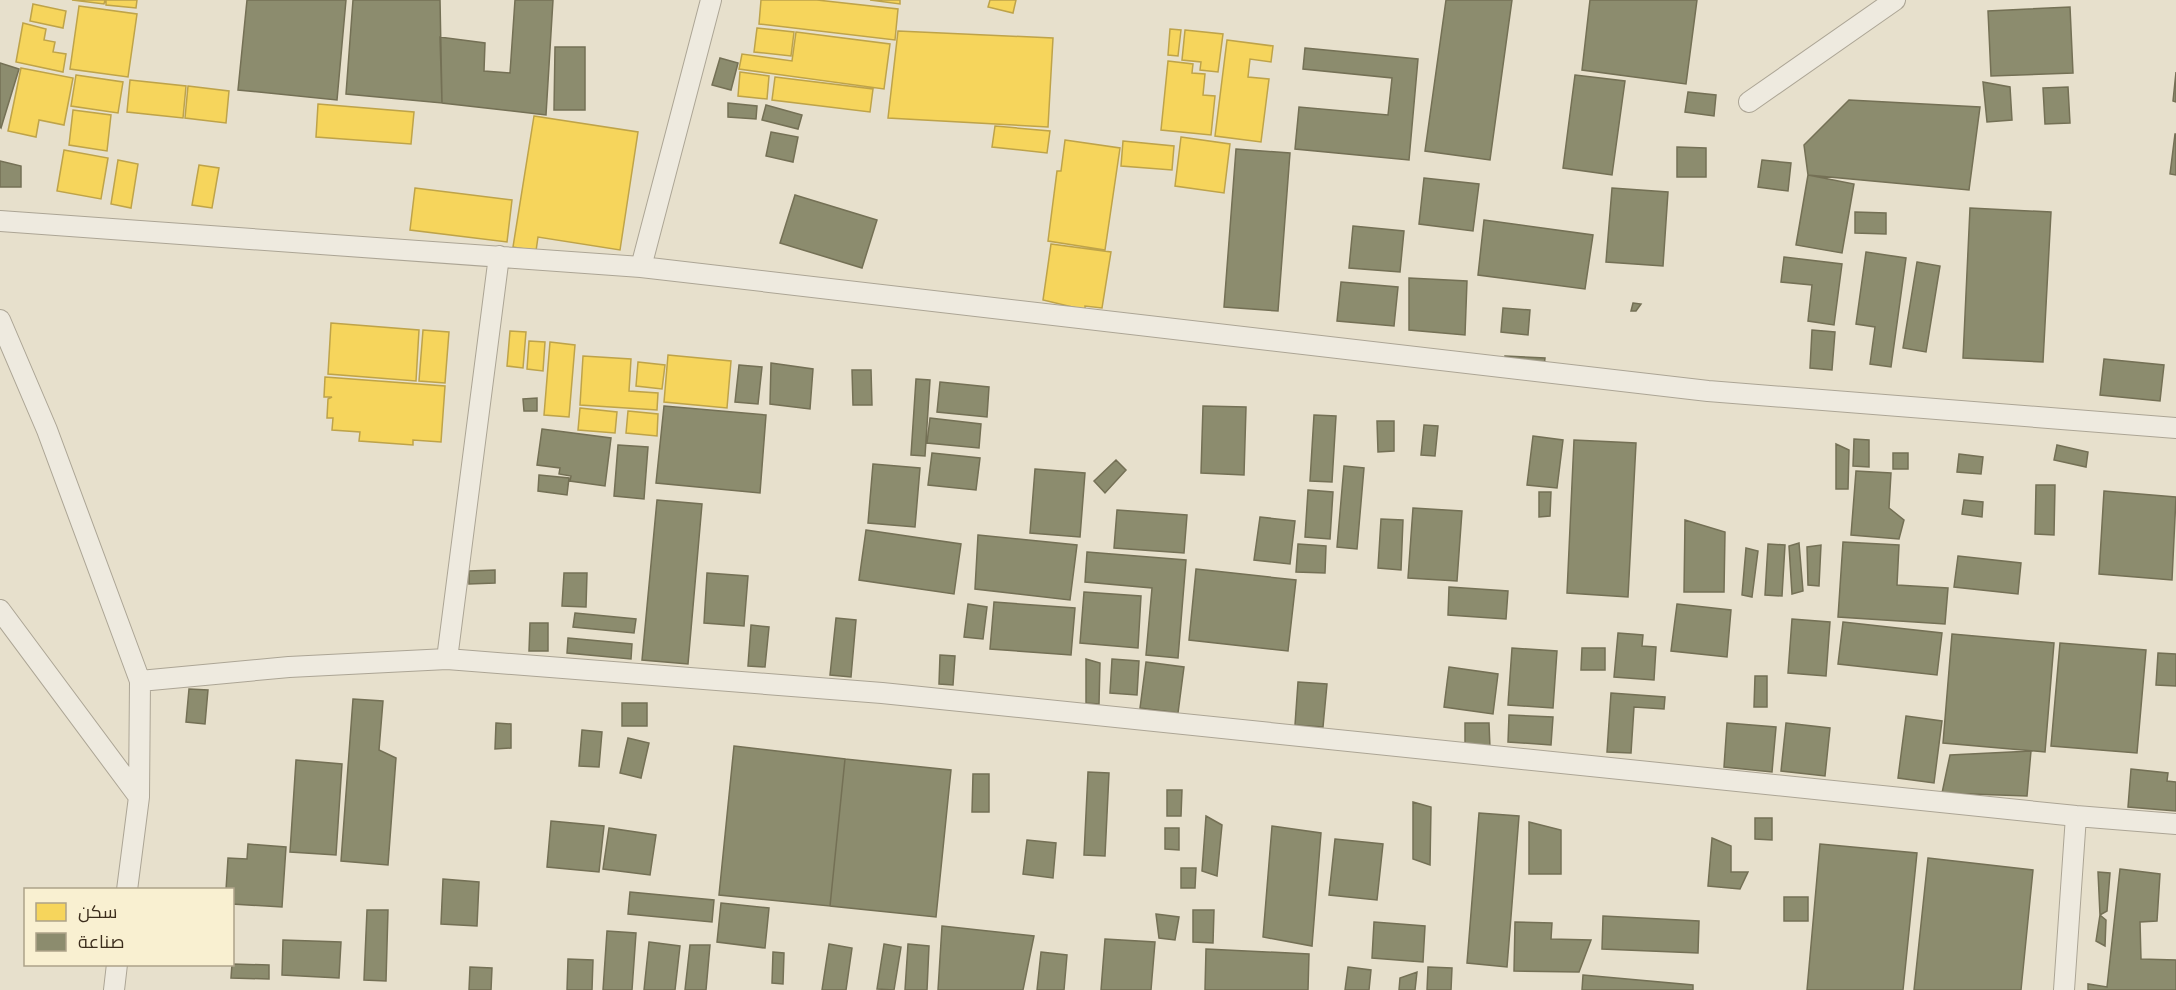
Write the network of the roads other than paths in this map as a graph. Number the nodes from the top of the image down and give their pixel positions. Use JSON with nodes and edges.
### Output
{"nodes":[{"id":1,"x":711,"y":0,"type":"edge"},
{"id":2,"x":1894,"y":0,"type":"edge"},
{"id":3,"x":1749,"y":102,"type":"dead end"},
{"id":4,"x":0,"y":221,"type":"edge"},
{"id":5,"x":500,"y":256,"type":"junction"},
{"id":6,"x":641,"y":267,"type":"junction"},
{"id":7,"x":0,"y":320,"type":"edge"},
{"id":8,"x":2176,"y":428,"type":"edge"},
{"id":9,"x":0,"y":610,"type":"edge"},
{"id":10,"x":447,"y":659,"type":"junction"},
{"id":11,"x":140,"y":681,"type":"junction"},
{"id":12,"x":139,"y":797,"type":"junction"},
{"id":13,"x":2076,"y":816,"type":"junction"},
{"id":14,"x":2176,"y":824,"type":"edge"},
{"id":15,"x":127,"y":888,"type":"edge"},
{"id":16,"x":117,"y":966,"type":"edge"},
{"id":17,"x":114,"y":990,"type":"edge"},
{"id":18,"x":2064,"y":990,"type":"edge"}],
"edges":[{"from":1,"to":6,"type":"lane"},
{"from":2,"to":3,"type":"lane"},
{"from":4,"to":5,"type":"lane"},
{"from":5,"to":6,"type":"lane"},
{"from":5,"to":10,"type":"lane"},
{"from":6,"to":8,"type":"lane"},
{"from":7,"to":11,"type":"lane"},
{"from":9,"to":12,"type":"lane"},
{"from":10,"to":11,"type":"lane"},
{"from":10,"to":13,"type":"lane"},
{"from":11,"to":12,"type":"lane"},
{"from":12,"to":15,"type":"lane"},
{"from":13,"to":14,"type":"lane"},
{"from":13,"to":18,"type":"lane"},
{"from":16,"to":17,"type":"lane"}]}
